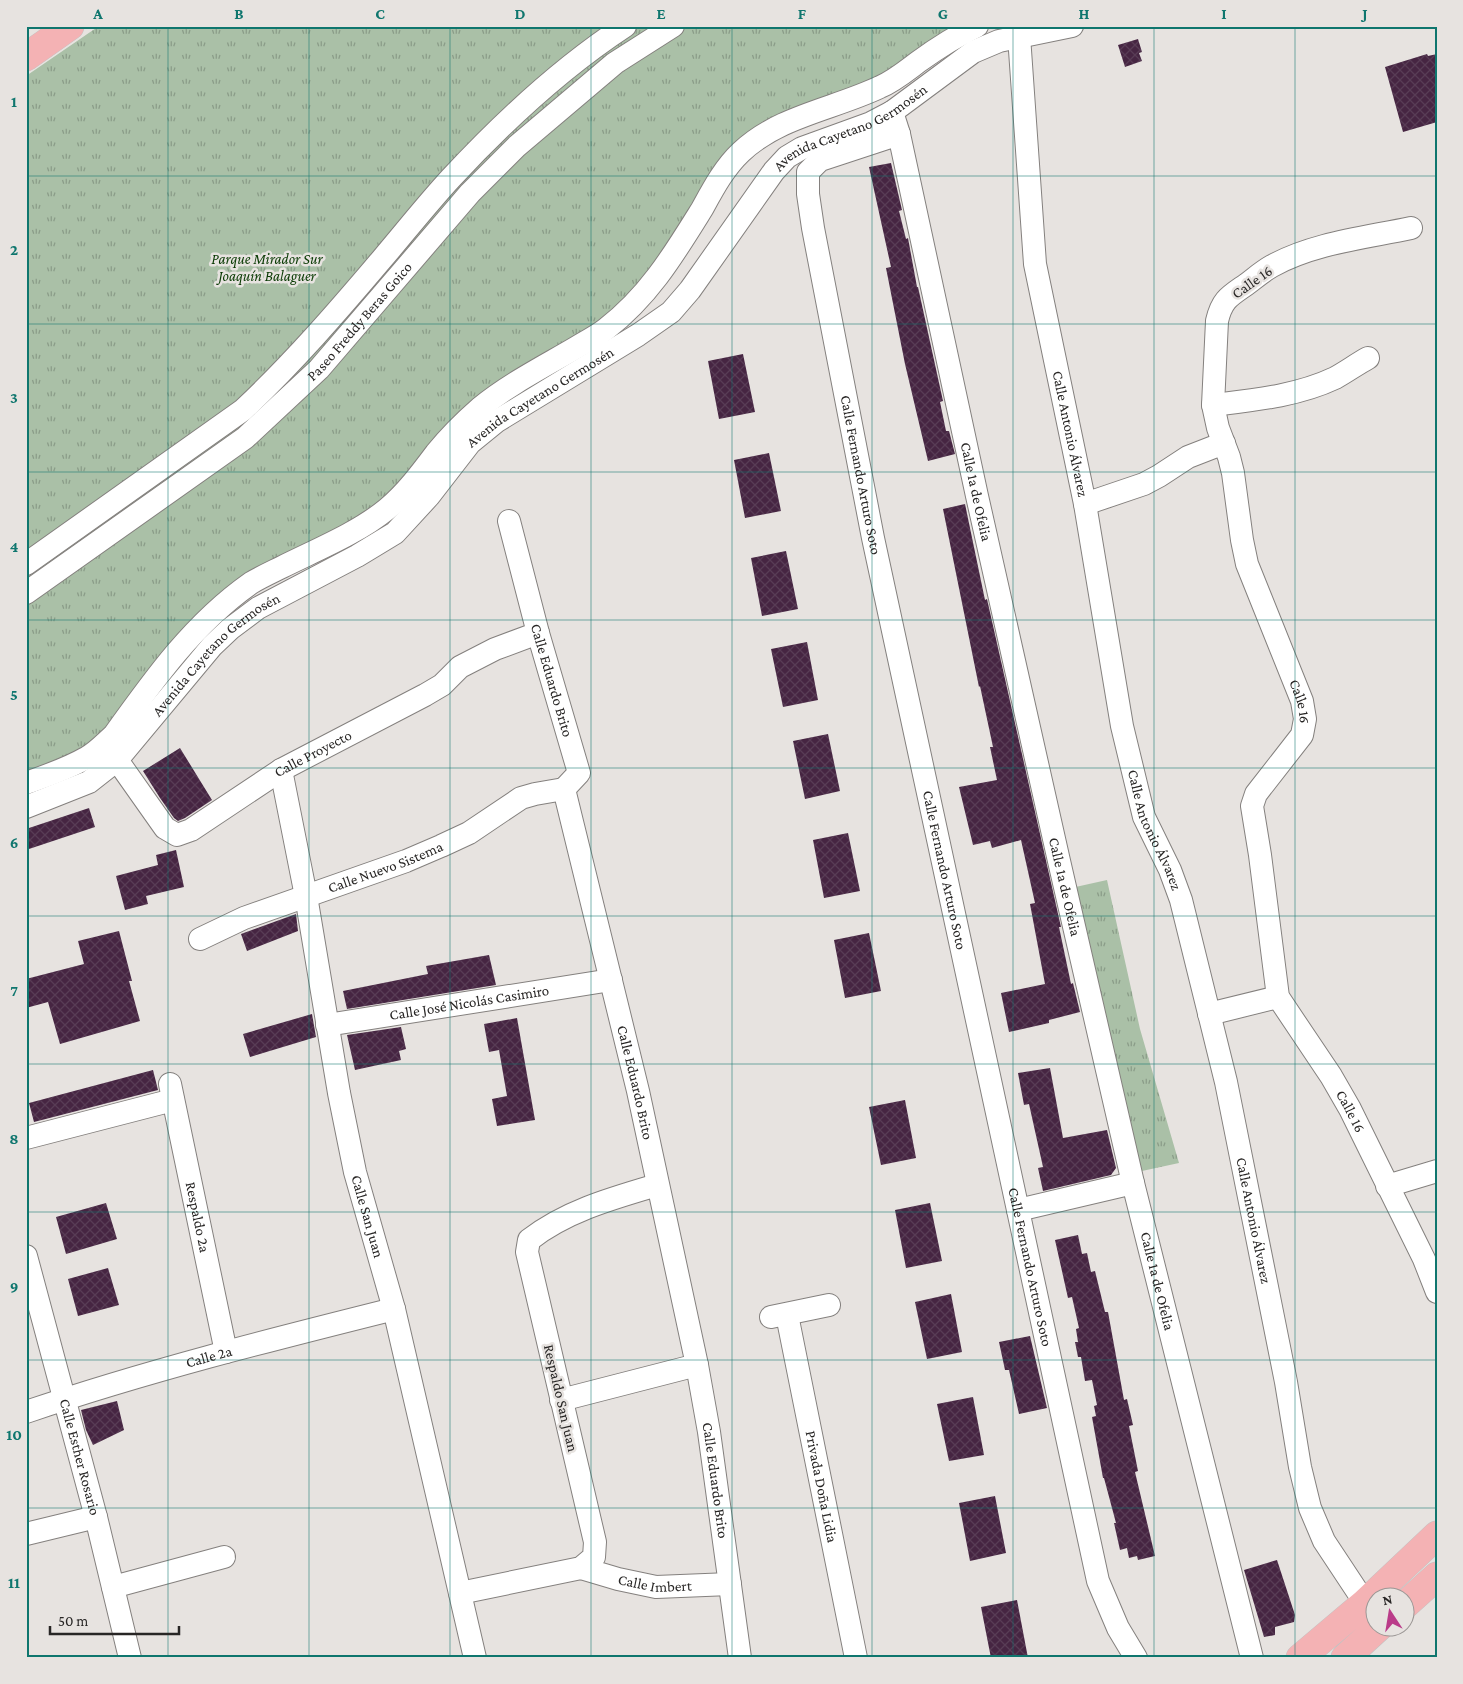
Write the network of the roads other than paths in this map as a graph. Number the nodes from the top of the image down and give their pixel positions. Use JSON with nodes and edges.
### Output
{"nodes":[{"id":1,"x":70,"y":26,"type":"edge"},
{"id":2,"x":625,"y":26,"type":"edge"},
{"id":3,"x":672,"y":26,"type":"edge"},
{"id":4,"x":976,"y":26,"type":"edge"},
{"id":5,"x":1072,"y":26,"type":"edge"},
{"id":6,"x":1019,"y":36,"type":"junction"},
{"id":7,"x":26,"y":57,"type":"edge"},
{"id":8,"x":892,"y":112,"type":"junction"},
{"id":9,"x":899,"y":134,"type":"junction"},
{"id":10,"x":1411,"y":228,"type":"dead end"},
{"id":11,"x":1368,"y":358,"type":"dead end"},
{"id":12,"x":1213,"y":406,"type":"junction"},
{"id":13,"x":1224,"y":442,"type":"junction"},
{"id":14,"x":1085,"y":504,"type":"junction"},
{"id":15,"x":509,"y":521,"type":"dead end"},
{"id":16,"x":26,"y":564,"type":"edge"},
{"id":17,"x":26,"y":593,"type":"edge"},
{"id":18,"x":538,"y":633,"type":"junction"},
{"id":19,"x":117,"y":760,"type":"junction"},
{"id":20,"x":281,"y":770,"type":"junction"},
{"id":21,"x":26,"y":783,"type":"edge"},
{"id":22,"x":564,"y":789,"type":"junction"},
{"id":23,"x":26,"y":807,"type":"edge"},
{"id":24,"x":306,"y":896,"type":"junction"},
{"id":25,"x":200,"y":939,"type":"dead end"},
{"id":26,"x":611,"y":980,"type":"junction"},
{"id":27,"x":1278,"y":997,"type":"junction"},
{"id":28,"x":1209,"y":1014,"type":"junction"},
{"id":29,"x":327,"y":1025,"type":"junction"},
{"id":30,"x":26,"y":1138,"type":"edge"},
{"id":31,"x":1437,"y":1170,"type":"edge"},
{"id":32,"x":1133,"y":1182,"type":"junction"},
{"id":33,"x":657,"y":1185,"type":"junction"},
{"id":34,"x":1387,"y":1186,"type":"junction"},
{"id":35,"x":1018,"y":1210,"type":"junction"},
{"id":36,"x":26,"y":1256,"type":"edge"},
{"id":37,"x":1437,"y":1292,"type":"edge"},
{"id":38,"x":829,"y":1305,"type":"dead end"},
{"id":39,"x":394,"y":1309,"type":"junction"},
{"id":40,"x":226,"y":1352,"type":"junction"},
{"id":41,"x":697,"y":1365,"type":"junction"},
{"id":42,"x":65,"y":1399,"type":"junction"},
{"id":43,"x":561,"y":1400,"type":"junction"},
{"id":44,"x":26,"y":1412,"type":"edge"},
{"id":45,"x":96,"y":1517,"type":"junction"},
{"id":46,"x":26,"y":1534,"type":"edge"},
{"id":47,"x":1437,"y":1535,"type":"edge"},
{"id":48,"x":224,"y":1557,"type":"dead end"},
{"id":49,"x":581,"y":1568,"type":"junction"},
{"id":50,"x":1437,"y":1576,"type":"edge"},
{"id":51,"x":730,"y":1584,"type":"junction"},
{"id":52,"x":113,"y":1588,"type":"junction"},
{"id":53,"x":460,"y":1593,"type":"junction"},
{"id":54,"x":1416,"y":1595,"type":"edge"},
{"id":55,"x":1365,"y":1603,"type":"junction"},
{"id":56,"x":1369,"y":1636,"type":"edge"},
{"id":57,"x":130,"y":1658,"type":"edge"},
{"id":58,"x":475,"y":1658,"type":"edge"},
{"id":59,"x":740,"y":1658,"type":"edge"},
{"id":60,"x":856,"y":1658,"type":"edge"},
{"id":61,"x":1136,"y":1658,"type":"edge"},
{"id":62,"x":1252,"y":1658,"type":"edge"},
{"id":63,"x":1300,"y":1658,"type":"edge"},
{"id":64,"x":1345,"y":1658,"type":"edge"}],
"edges":[{"from":1,"to":7,"type":"main road"},
{"from":2,"to":16,"type":"street","name":"Paseo Freddy Beras Goico"},
{"from":3,"to":17,"type":"street","name":"Paseo Freddy Beras Goico"},
{"from":4,"to":21,"type":"street","name":"Avenida Cayetano Germosén"},
{"from":5,"to":6,"type":"street","name":"Avenida Cayetano Germosén"},
{"from":6,"to":8,"type":"street","name":"Avenida Cayetano Germosén"},
{"from":6,"to":14,"type":"street","name":"Calle Antonio Álvarez"},
{"from":8,"to":9,"type":"street","name":"Calle 1a de Ofelia"},
{"from":8,"to":19,"type":"street","name":"Avenida Cayetano Germosén"},
{"from":9,"to":32,"type":"street","name":"Calle 1a de Ofelia"},
{"from":9,"to":35,"type":"street","name":"Calle Fernando Arturo Soto"},
{"from":10,"to":12,"type":"street","name":"Calle 16"},
{"from":11,"to":12,"type":"street"},
{"from":12,"to":13,"type":"street","name":"Calle 16"},
{"from":13,"to":14,"type":"street"},
{"from":13,"to":27,"type":"street","name":"Calle 16"},
{"from":14,"to":28,"type":"street","name":"Calle Antonio Álvarez"},
{"from":15,"to":18,"type":"street","name":"Calle Eduardo Brito"},
{"from":18,"to":20,"type":"street","name":"Calle Proyecto"},
{"from":18,"to":22,"type":"street","name":"Calle Eduardo Brito"},
{"from":19,"to":20,"type":"street","name":"Calle Proyecto"},
{"from":19,"to":23,"type":"street","name":"Avenida Cayetano Germosén"},
{"from":20,"to":24,"type":"street","name":"Calle San Juan"},
{"from":22,"to":24,"type":"street","name":"Calle Nuevo Sistema"},
{"from":22,"to":26,"type":"street","name":"Calle Eduardo Brito"},
{"from":24,"to":25,"type":"street","name":"Calle Nuevo Sistema"},
{"from":24,"to":29,"type":"street","name":"Calle San Juan"},
{"from":26,"to":29,"type":"street","name":"Calle José Nicolás Casimiro"},
{"from":26,"to":33,"type":"street","name":"Calle Eduardo Brito"},
{"from":27,"to":28,"type":"street"},
{"from":27,"to":34,"type":"street","name":"Calle 16"},
{"from":28,"to":55,"type":"street","name":"Calle Antonio Álvarez"},
{"from":29,"to":39,"type":"street","name":"Calle San Juan"},
{"from":30,"to":40,"type":"street","name":"Respaldo 2a"},
{"from":31,"to":34,"type":"street"},
{"from":32,"to":35,"type":"street"},
{"from":32,"to":62,"type":"street","name":"Calle 1a de Ofelia"},
{"from":33,"to":41,"type":"street","name":"Calle Eduardo Brito"},
{"from":33,"to":43,"type":"street","name":"Respaldo San Juan"},
{"from":34,"to":37,"type":"street","name":"Calle 16"},
{"from":35,"to":61,"type":"street","name":"Calle Fernando Arturo Soto"},
{"from":36,"to":42,"type":"street","name":"Calle Esther Rosario"},
{"from":38,"to":60,"type":"street","name":"Privada Doña Lidia"},
{"from":39,"to":40,"type":"street","name":"Calle 2a"},
{"from":39,"to":53,"type":"street","name":"Calle San Juan"},
{"from":40,"to":42,"type":"street","name":"Calle 2a"},
{"from":41,"to":43,"type":"street"},
{"from":41,"to":51,"type":"street","name":"Calle Eduardo Brito"},
{"from":42,"to":44,"type":"street","name":"Calle 2a"},
{"from":42,"to":45,"type":"street","name":"Calle Esther Rosario"},
{"from":43,"to":49,"type":"street","name":"Respaldo San Juan"},
{"from":45,"to":46,"type":"street"},
{"from":45,"to":52,"type":"street","name":"Calle Esther Rosario"},
{"from":47,"to":55,"type":"main road"},
{"from":48,"to":52,"type":"street"},
{"from":49,"to":51,"type":"street","name":"Calle Imbert"},
{"from":49,"to":53,"type":"street"},
{"from":50,"to":54,"type":"main road"},
{"from":51,"to":59,"type":"street","name":"Calle Eduardo Brito"},
{"from":52,"to":57,"type":"street","name":"Calle Esther Rosario"},
{"from":53,"to":58,"type":"street","name":"Calle San Juan"},
{"from":55,"to":63,"type":"main road"},
{"from":56,"to":64,"type":"main road"}]}
